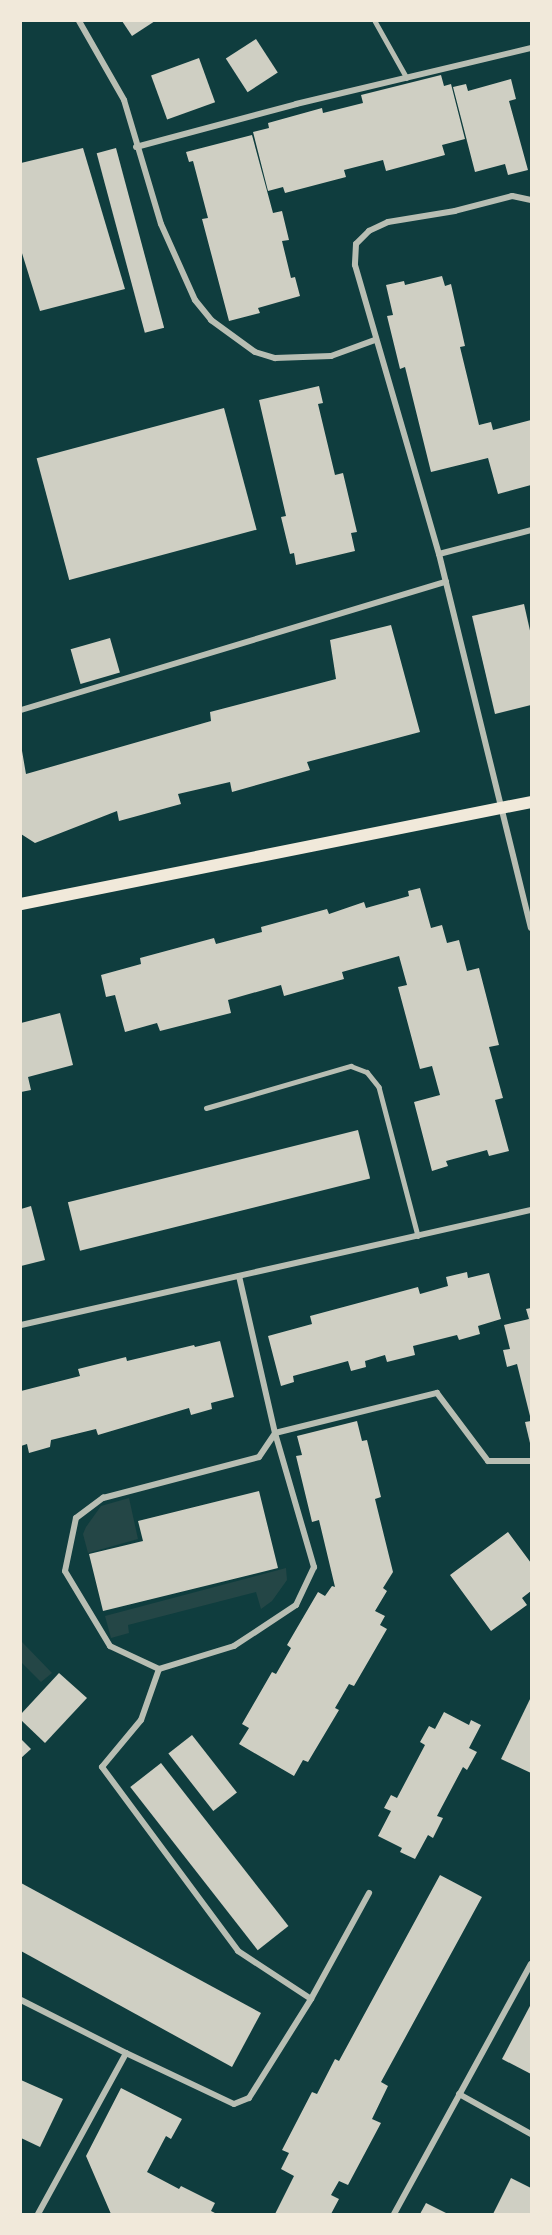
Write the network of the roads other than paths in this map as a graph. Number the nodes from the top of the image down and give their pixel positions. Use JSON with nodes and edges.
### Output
{"nodes":[{"id":1,"x":79,"y":21,"type":"edge"},
{"id":2,"x":375,"y":21,"type":"edge"},
{"id":3,"x":531,"y":48,"type":"edge"},
{"id":4,"x":407,"y":78,"type":"junction"},
{"id":5,"x":136,"y":147,"type":"junction"},
{"id":6,"x":531,"y":200,"type":"edge"},
{"id":7,"x":375,"y":340,"type":"junction"},
{"id":8,"x":531,"y":530,"type":"edge"},
{"id":9,"x":439,"y":554,"type":"junction"},
{"id":10,"x":446,"y":582,"type":"junction"},
{"id":11,"x":21,"y":710,"type":"edge"},
{"id":12,"x":531,"y":802,"type":"edge"},
{"id":13,"x":501,"y":809,"type":"junction"},
{"id":14,"x":21,"y":904,"type":"edge"},
{"id":15,"x":531,"y":928,"type":"edge"},
{"id":16,"x":206,"y":1108,"type":"dead end"},
{"id":17,"x":531,"y":1210,"type":"edge"},
{"id":18,"x":418,"y":1236,"type":"junction"},
{"id":19,"x":239,"y":1276,"type":"junction"},
{"id":20,"x":21,"y":1324,"type":"edge"},
{"id":21,"x":275,"y":1433,"type":"junction"},
{"id":22,"x":531,"y":1461,"type":"edge"},
{"id":23,"x":159,"y":1669,"type":"junction"},
{"id":24,"x":369,"y":1893,"type":"dead end"},
{"id":25,"x":531,"y":1964,"type":"edge"},
{"id":26,"x":311,"y":1999,"type":"junction"},
{"id":27,"x":21,"y":2000,"type":"edge"},
{"id":28,"x":126,"y":2053,"type":"junction"},
{"id":29,"x":459,"y":2094,"type":"junction"},
{"id":30,"x":531,"y":2134,"type":"edge"},
{"id":31,"x":38,"y":2214,"type":"edge"},
{"id":32,"x":394,"y":2214,"type":"edge"}],
"edges":[{"from":1,"to":5,"type":"street"},
{"from":2,"to":4,"type":"lane"},
{"from":3,"to":4,"type":"street"},
{"from":4,"to":5,"type":"street"},
{"from":5,"to":7,"type":"street"},
{"from":6,"to":7,"type":"street"},
{"from":7,"to":9,"type":"street"},
{"from":8,"to":9,"type":"street"},
{"from":9,"to":10,"type":"street"},
{"from":10,"to":11,"type":"street"},
{"from":10,"to":13,"type":"street"},
{"from":12,"to":13,"type":"main road"},
{"from":13,"to":14,"type":"main road"},
{"from":13,"to":15,"type":"street"},
{"from":16,"to":18,"type":"lane"},
{"from":17,"to":18,"type":"street"},
{"from":18,"to":19,"type":"street"},
{"from":19,"to":20,"type":"street"},
{"from":19,"to":21,"type":"street"},
{"from":21,"to":22,"type":"street"},
{"from":21,"to":23,"type":"street"},
{"from":21,"to":23,"type":"street"},
{"from":23,"to":26,"type":"street"},
{"from":24,"to":26,"type":"street"},
{"from":25,"to":29,"type":"street"},
{"from":26,"to":28,"type":"street"},
{"from":27,"to":28,"type":"street"},
{"from":28,"to":31,"type":"street"},
{"from":29,"to":30,"type":"street"},
{"from":29,"to":32,"type":"street"}]}
